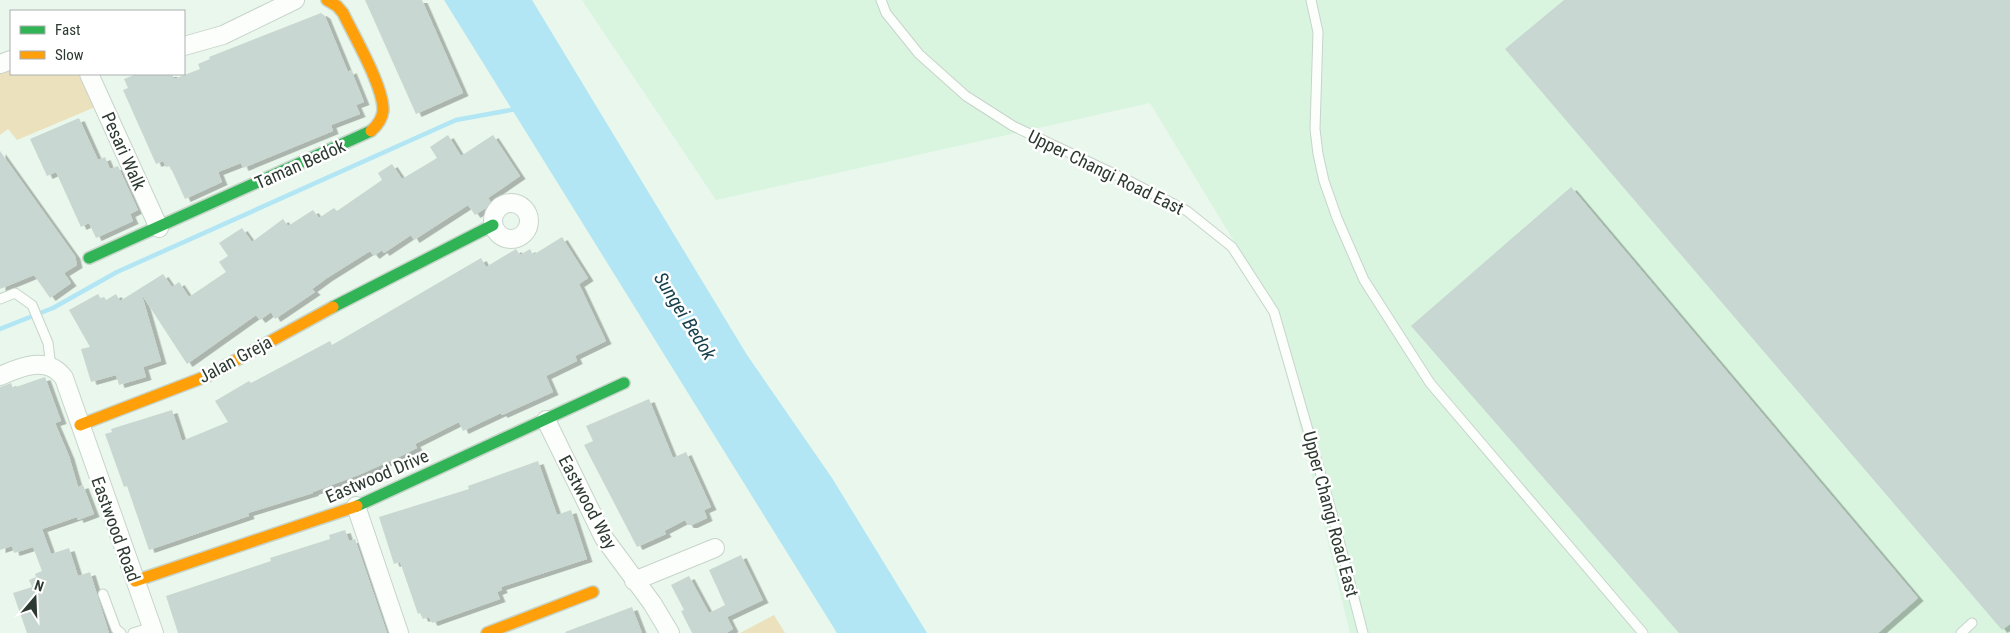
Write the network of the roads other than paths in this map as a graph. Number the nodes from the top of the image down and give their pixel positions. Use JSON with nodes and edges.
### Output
{"nodes":[{"id":1,"x":295,"y":0,"type":"edge"},
{"id":2,"x":327,"y":0,"type":"edge"},
{"id":3,"x":881,"y":0,"type":"edge"},
{"id":4,"x":1311,"y":0,"type":"edge"},
{"id":5,"x":185,"y":46,"type":"edge"},
{"id":6,"x":89,"y":75,"type":"edge"},
{"id":7,"x":493,"y":225,"type":"dead end"},
{"id":8,"x":159,"y":228,"type":"junction"},
{"id":9,"x":89,"y":258,"type":"dead end"},
{"id":10,"x":0,"y":299,"type":"edge"},
{"id":11,"x":51,"y":366,"type":"junction"},
{"id":12,"x":0,"y":376,"type":"edge"},
{"id":13,"x":624,"y":383,"type":"dead end"},
{"id":14,"x":546,"y":420,"type":"junction"},
{"id":15,"x":80,"y":425,"type":"junction"},
{"id":16,"x":356,"y":506,"type":"junction"},
{"id":17,"x":715,"y":548,"type":"dead end"},
{"id":18,"x":634,"y":580,"type":"junction"},
{"id":19,"x":135,"y":581,"type":"junction"},
{"id":20,"x":593,"y":592,"type":"dead end"},
{"id":21,"x":103,"y":594,"type":"dead end"},
{"id":22,"x":1972,"y":623,"type":"dead end"},
{"id":23,"x":153,"y":630,"type":"edge"},
{"id":24,"x":121,"y":633,"type":"edge"},
{"id":25,"x":133,"y":633,"type":"edge"},
{"id":26,"x":399,"y":633,"type":"edge"},
{"id":27,"x":487,"y":633,"type":"edge"},
{"id":28,"x":670,"y":633,"type":"edge"},
{"id":29,"x":1363,"y":633,"type":"edge"},
{"id":30,"x":1643,"y":633,"type":"edge"},
{"id":31,"x":1961,"y":633,"type":"edge"}],
"edges":[{"from":1,"to":5,"type":"street"},
{"from":2,"to":8,"type":"street","name":"Taman Bedok"},
{"from":3,"to":29,"type":"lane","name":"Upper Changi Road East"},
{"from":4,"to":30,"type":"lane"},
{"from":6,"to":8,"type":"street","name":"Pesari Walk"},
{"from":7,"to":15,"type":"street","name":"Jalan Greja"},
{"from":8,"to":9,"type":"street","name":"Taman Bedok"},
{"from":10,"to":11,"type":"lane"},
{"from":11,"to":12,"type":"street"},
{"from":11,"to":15,"type":"street"},
{"from":13,"to":14,"type":"street","name":"Eastwood Drive"},
{"from":14,"to":16,"type":"street","name":"Eastwood Drive"},
{"from":14,"to":18,"type":"street","name":"Eastwood Way"},
{"from":15,"to":19,"type":"street","name":"Eastwood Road"},
{"from":16,"to":19,"type":"street","name":"Eastwood Drive"},
{"from":16,"to":26,"type":"street"},
{"from":17,"to":18,"type":"street"},
{"from":18,"to":28,"type":"street","name":"Eastwood Way"},
{"from":19,"to":23,"type":"street","name":"Eastwood Road"},
{"from":20,"to":27,"type":"street"},
{"from":21,"to":24,"type":"lane"},
{"from":22,"to":31,"type":"lane"},
{"from":23,"to":25,"type":"lane"}]}
